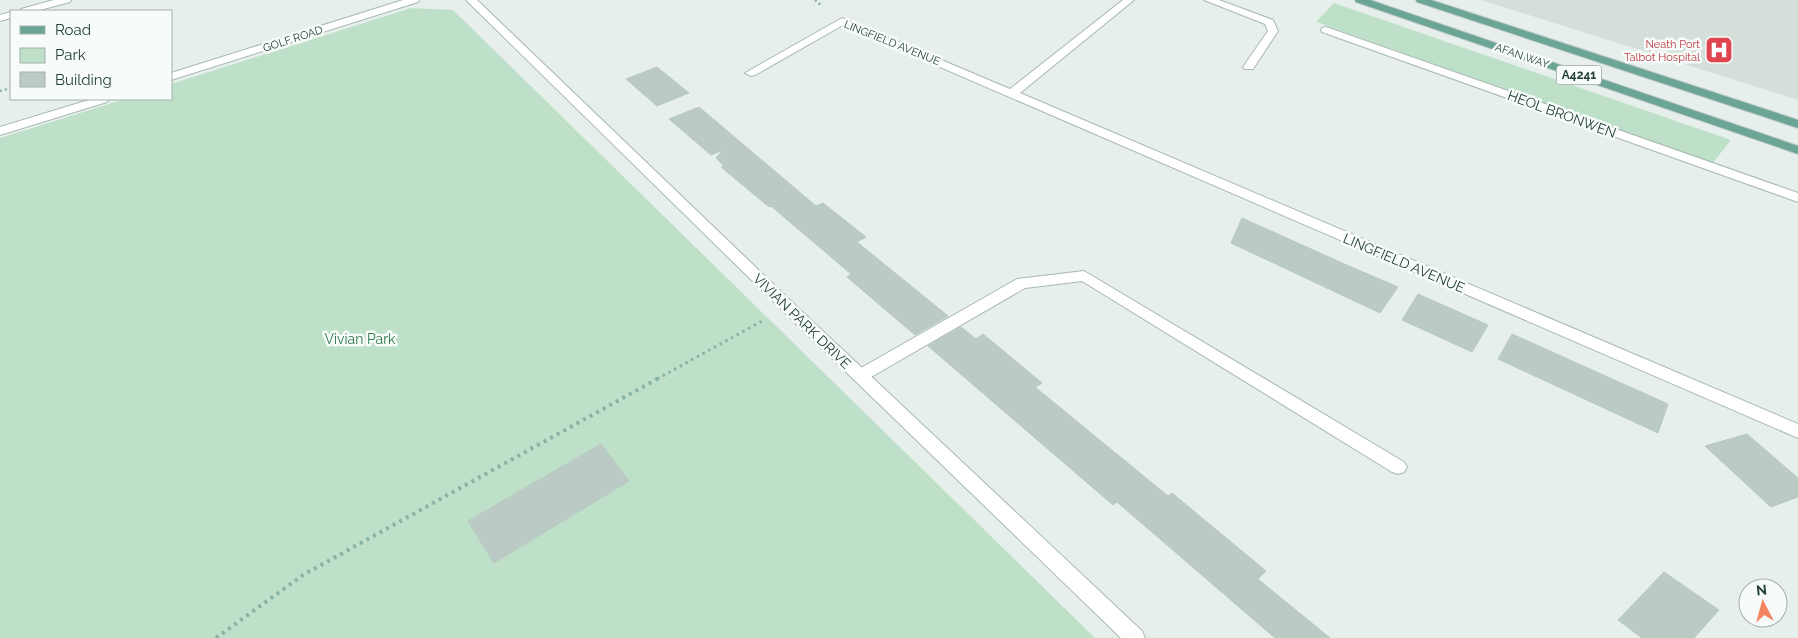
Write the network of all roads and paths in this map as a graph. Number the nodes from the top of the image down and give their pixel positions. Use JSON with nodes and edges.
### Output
{"nodes":[{"id":1,"x":66,"y":0,"type":"edge"},
{"id":2,"x":414,"y":0,"type":"edge"},
{"id":3,"x":471,"y":0,"type":"edge"},
{"id":4,"x":1129,"y":0,"type":"edge"},
{"id":5,"x":1209,"y":0,"type":"edge"},
{"id":6,"x":1360,"y":0,"type":"edge"},
{"id":7,"x":1421,"y":0,"type":"edge"},
{"id":8,"x":29,"y":10,"type":"edge"},
{"id":9,"x":1326,"y":30,"type":"dead end"},
{"id":10,"x":1249,"y":67,"type":"dead end"},
{"id":11,"x":751,"y":73,"type":"dead end"},
{"id":12,"x":172,"y":77,"type":"edge"},
{"id":13,"x":1011,"y":94,"type":"junction"},
{"id":14,"x":100,"y":100,"type":"edge"},
{"id":15,"x":1798,"y":124,"type":"edge"},
{"id":16,"x":0,"y":131,"type":"edge"},
{"id":17,"x":1798,"y":150,"type":"edge"},
{"id":18,"x":1798,"y":198,"type":"edge"},
{"id":19,"x":788,"y":308,"type":"junction"},
{"id":20,"x":860,"y":376,"type":"junction"},
{"id":21,"x":1798,"y":431,"type":"edge"},
{"id":22,"x":1398,"y":467,"type":"dead end"},
{"id":23,"x":216,"y":638,"type":"edge"},
{"id":24,"x":1136,"y":638,"type":"edge"}],
"edges":[{"from":1,"to":8,"type":"street"},
{"from":2,"to":12,"type":"street","name":"GOLF ROAD"},
{"from":3,"to":19,"type":"street","name":"VIVIAN PARK DRIVE"},
{"from":4,"to":13,"type":"street"},
{"from":5,"to":10,"type":"street"},
{"from":6,"to":17,"type":"main road","name":"AFAN WAY","number":"A4241"},
{"from":7,"to":15,"type":"main road","name":"AFAN WAY","number":"A4241"},
{"from":9,"to":18,"type":"street","name":"HEOL BRONWEN"},
{"from":11,"to":13,"type":"street","name":"LINGFIELD AVENUE"},
{"from":13,"to":21,"type":"street","name":"LINGFIELD AVENUE"},
{"from":14,"to":16,"type":"street"},
{"from":19,"to":20,"type":"street","name":"VIVIAN PARK DRIVE"},
{"from":19,"to":23,"type":"path"},
{"from":20,"to":22,"type":"street"},
{"from":20,"to":24,"type":"street","name":"VIVIAN PARK DRIVE"}]}
